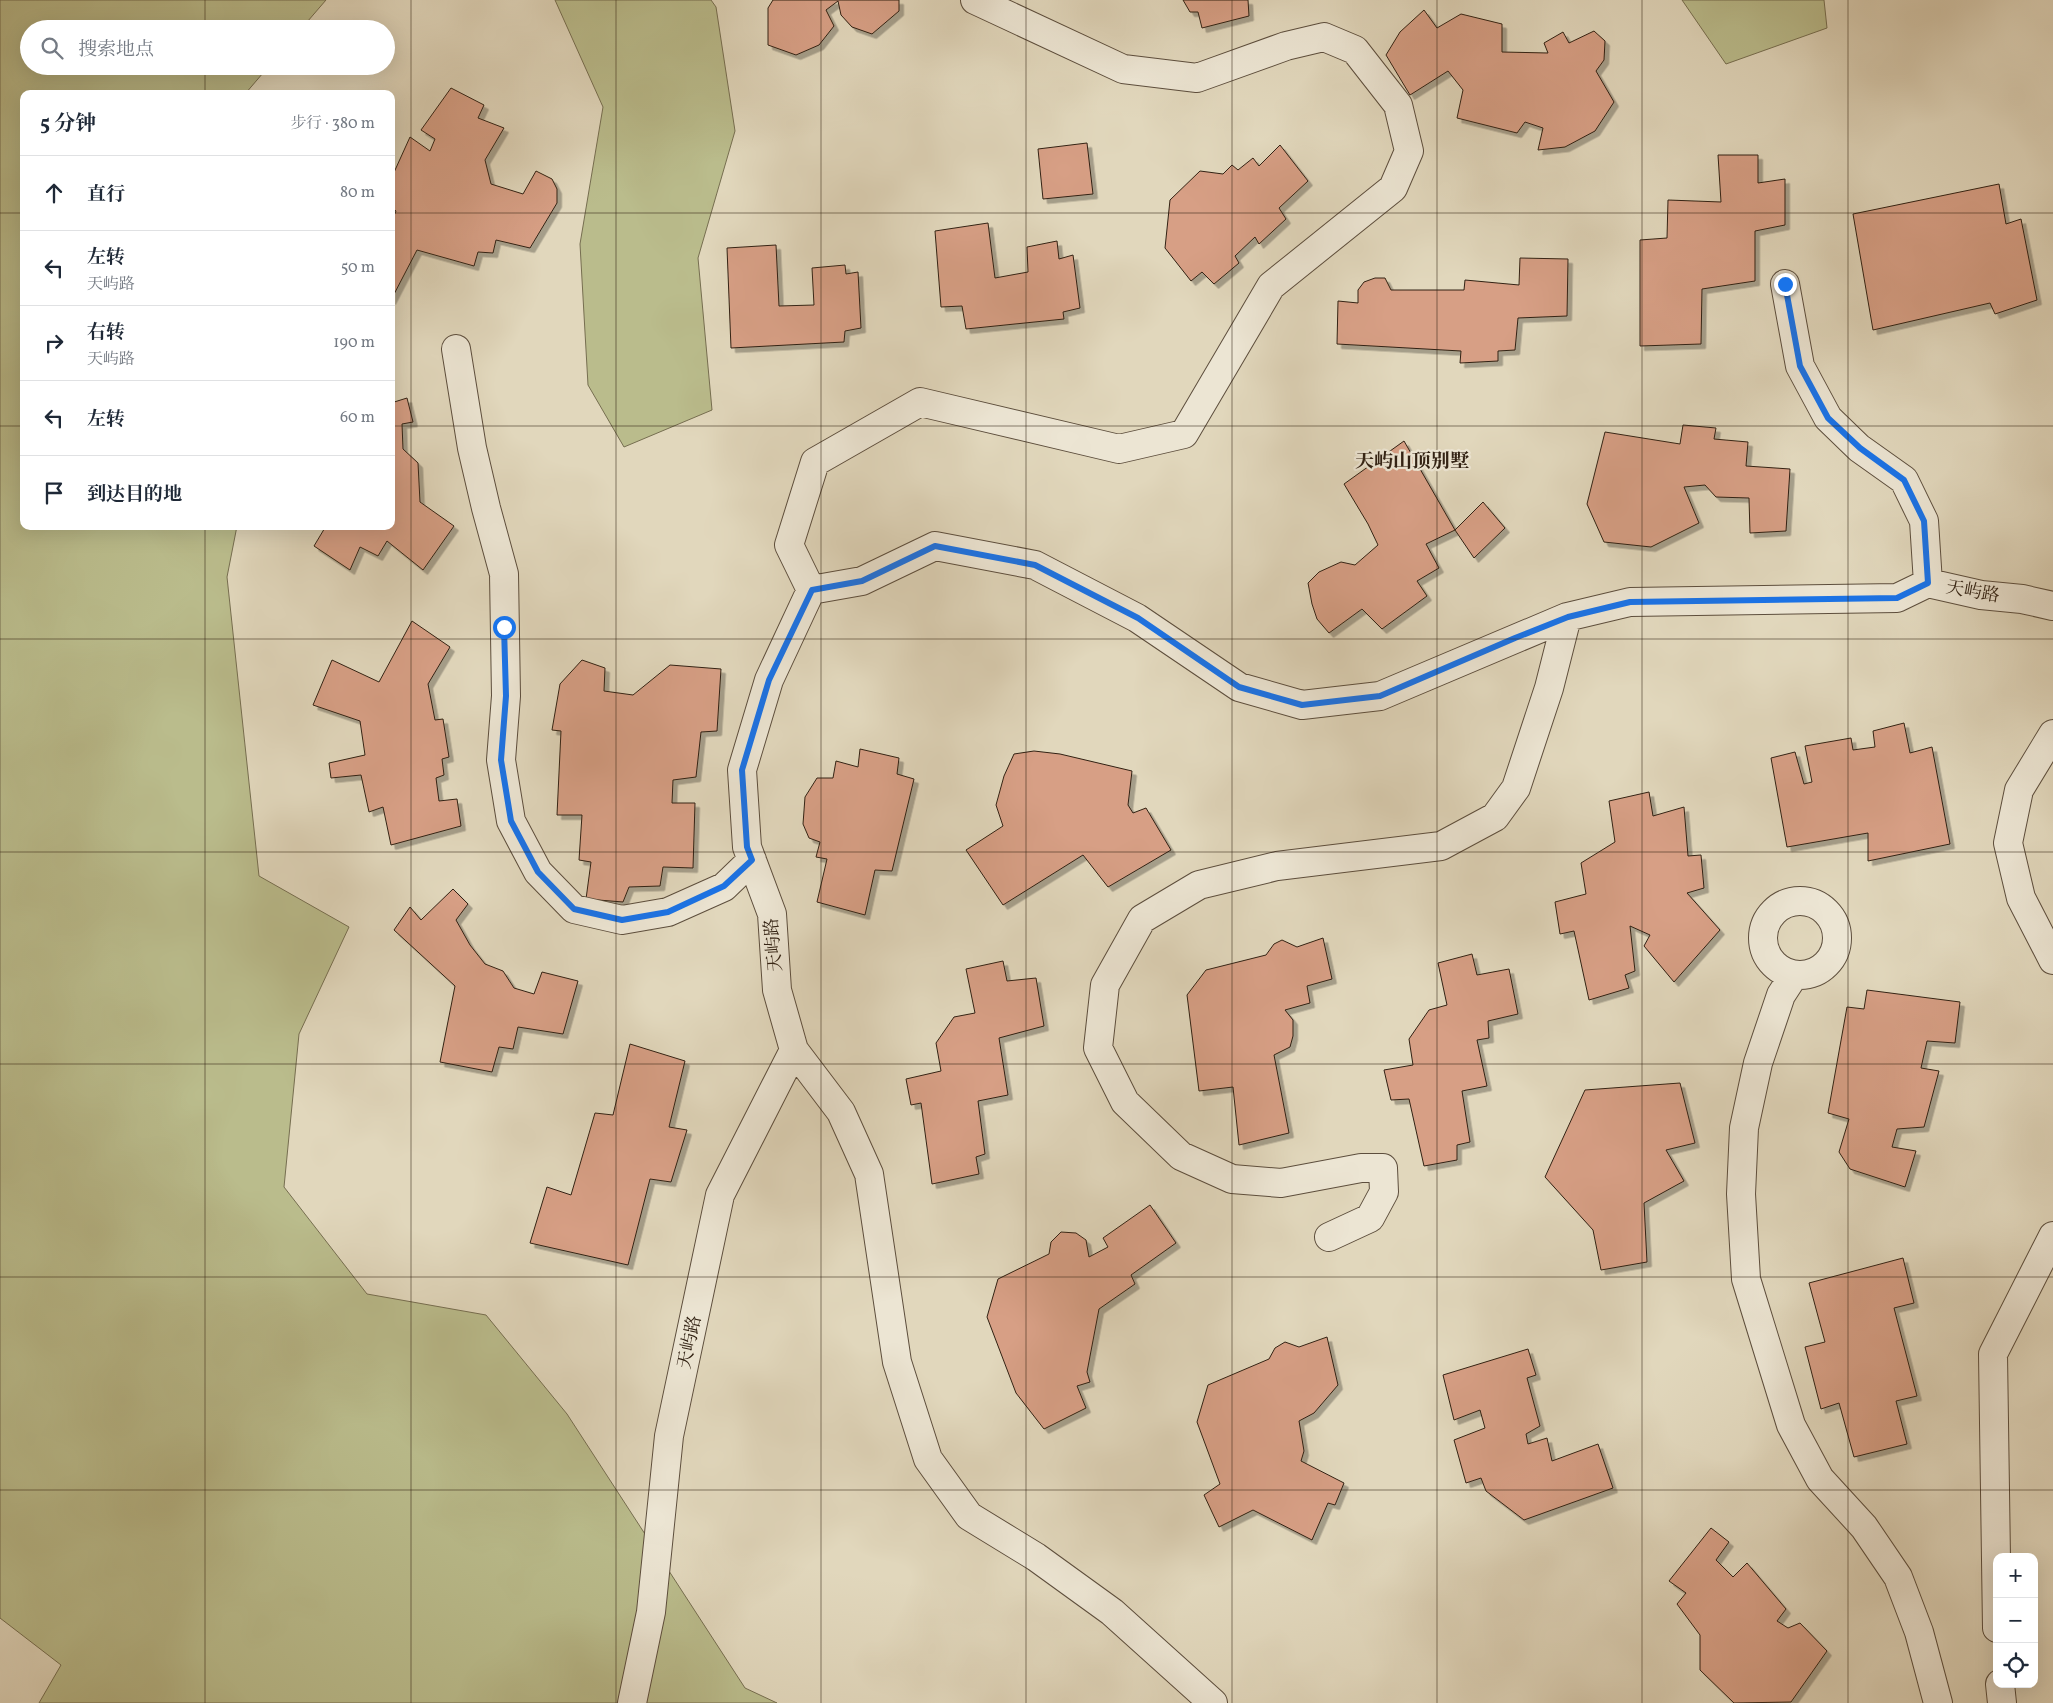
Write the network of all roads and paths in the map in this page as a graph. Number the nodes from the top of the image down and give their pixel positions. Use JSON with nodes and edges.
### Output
{"nodes":[{"id":1,"x":975,"y":0,"type":"edge"},
{"id":2,"x":1785,"y":284,"type":"dead end"},
{"id":3,"x":456,"y":349,"type":"dead end"},
{"id":4,"x":1928,"y":583,"type":"junction"},
{"id":5,"x":812,"y":590,"type":"junction"},
{"id":6,"x":2053,"y":606,"type":"edge"},
{"id":7,"x":1568,"y":617,"type":"junction"},
{"id":8,"x":2053,"y":734,"type":"edge"},
{"id":9,"x":752,"y":860,"type":"junction"},
{"id":10,"x":2053,"y":960,"type":"edge"},
{"id":11,"x":1794,"y":975,"type":"dead end"},
{"id":12,"x":794,"y":1050,"type":"junction"},
{"id":13,"x":2053,"y":1236,"type":"edge"},
{"id":14,"x":1329,"y":1237,"type":"dead end"},
{"id":15,"x":1997,"y":1598,"type":"edge"},
{"id":16,"x":2000,"y":1688,"type":"edge"},
{"id":17,"x":632,"y":1703,"type":"edge"},
{"id":18,"x":1213,"y":1703,"type":"edge"},
{"id":19,"x":1938,"y":1703,"type":"edge"},
{"id":20,"x":2002,"y":1703,"type":"edge"}],
"edges":[{"from":1,"to":5,"type":"street"},
{"from":2,"to":4,"type":"street"},
{"from":3,"to":9,"type":"street"},
{"from":4,"to":6,"type":"street","name":"天屿路"},
{"from":4,"to":7,"type":"street","name":"天屿路"},
{"from":5,"to":7,"type":"street","name":"天屿路"},
{"from":5,"to":9,"type":"street","name":"天屿路"},
{"from":7,"to":14,"type":"street"},
{"from":8,"to":10,"type":"street"},
{"from":9,"to":12,"type":"street","name":"天屿路"},
{"from":11,"to":19,"type":"street"},
{"from":12,"to":17,"type":"street","name":"天屿路"},
{"from":12,"to":18,"type":"street"},
{"from":13,"to":15,"type":"street"},
{"from":16,"to":20,"type":"street"}]}
